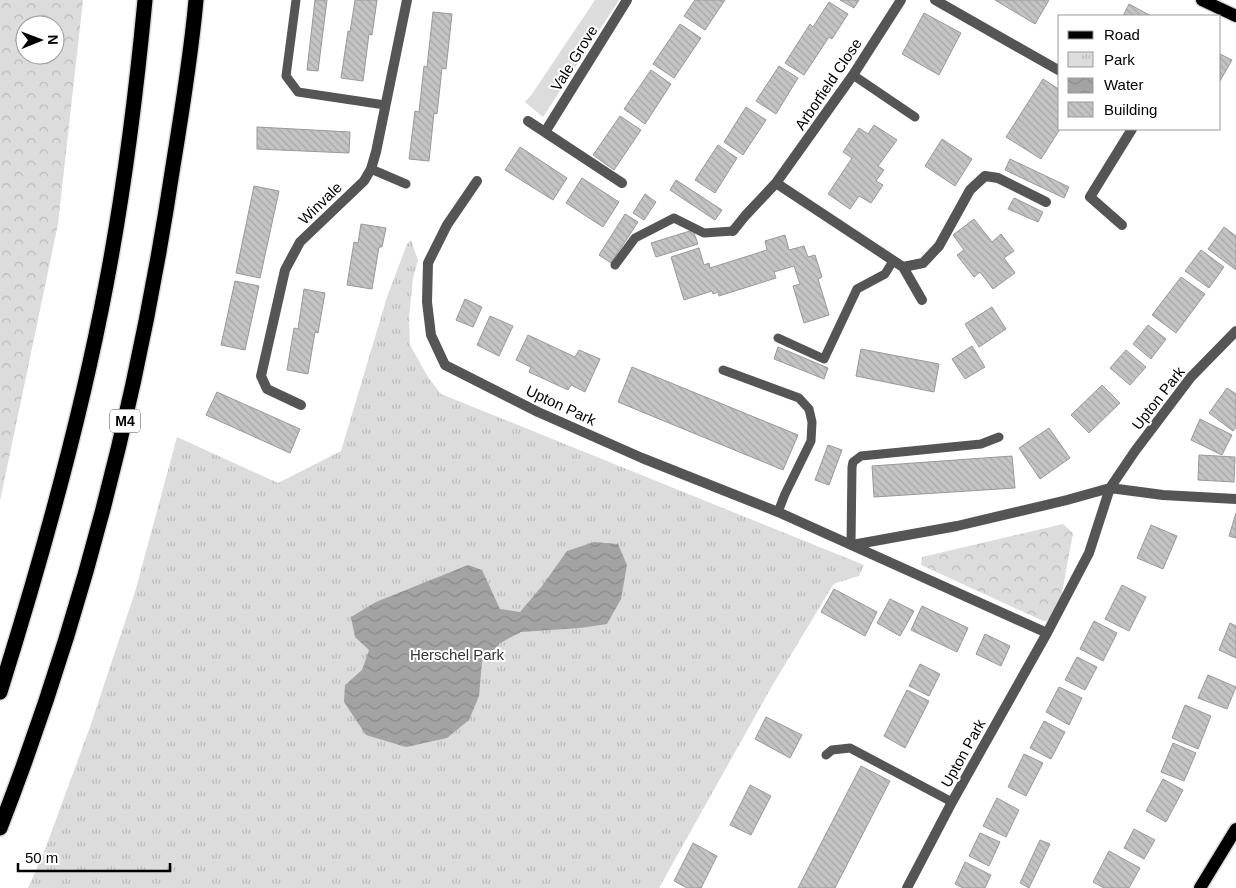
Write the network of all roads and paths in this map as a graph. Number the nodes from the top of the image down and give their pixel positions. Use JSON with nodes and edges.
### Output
{"nodes":[{"id":1,"x":145,"y":0,"type":"edge"},
{"id":2,"x":196,"y":0,"type":"edge"},
{"id":3,"x":296,"y":0,"type":"edge"},
{"id":4,"x":407,"y":0,"type":"edge"},
{"id":5,"x":627,"y":0,"type":"edge"},
{"id":6,"x":902,"y":0,"type":"edge"},
{"id":7,"x":935,"y":0,"type":"edge"},
{"id":8,"x":1202,"y":0,"type":"edge"},
{"id":9,"x":1236,"y":16,"type":"edge"},
{"id":10,"x":1058,"y":70,"type":"edge"},
{"id":11,"x":853,"y":75,"type":"junction"},
{"id":12,"x":385,"y":105,"type":"junction"},
{"id":13,"x":915,"y":118,"type":"dead end"},
{"id":14,"x":528,"y":121,"type":"dead end"},
{"id":15,"x":1131,"y":130,"type":"edge"},
{"id":16,"x":545,"y":132,"type":"junction"},
{"id":17,"x":371,"y":169,"type":"junction"},
{"id":18,"x":477,"y":181,"type":"dead end"},
{"id":19,"x":622,"y":183,"type":"dead end"},
{"id":20,"x":406,"y":184,"type":"dead end"},
{"id":21,"x":776,"y":184,"type":"junction"},
{"id":22,"x":1046,"y":202,"type":"dead end"},
{"id":23,"x":1122,"y":225,"type":"dead end"},
{"id":24,"x":733,"y":231,"type":"joint"},
{"id":25,"x":893,"y":261,"type":"junction"},
{"id":26,"x":615,"y":265,"type":"dead end"},
{"id":27,"x":903,"y":267,"type":"junction"},
{"id":28,"x":922,"y":300,"type":"dead end"},
{"id":29,"x":1236,"y":331,"type":"edge"},
{"id":30,"x":778,"y":338,"type":"dead end"},
{"id":31,"x":723,"y":370,"type":"dead end"},
{"id":32,"x":301,"y":405,"type":"dead end"},
{"id":33,"x":999,"y":437,"type":"dead end"},
{"id":34,"x":1110,"y":488,"type":"junction"},
{"id":35,"x":1236,"y":498,"type":"edge"},
{"id":36,"x":778,"y":512,"type":"junction"},
{"id":37,"x":851,"y":545,"type":"junction"},
{"id":38,"x":1047,"y":633,"type":"junction"},
{"id":39,"x":0,"y":692,"type":"edge"},
{"id":40,"x":826,"y":755,"type":"dead end"},
{"id":41,"x":952,"y":802,"type":"junction"},
{"id":42,"x":0,"y":828,"type":"edge"},
{"id":43,"x":1236,"y":829,"type":"edge"},
{"id":44,"x":907,"y":888,"type":"edge"},
{"id":45,"x":1200,"y":888,"type":"edge"}],
"edges":[{"from":1,"to":39,"type":"highway"},
{"from":2,"to":42,"type":"highway","number":"M4"},
{"from":3,"to":12,"type":"lane"},
{"from":4,"to":12,"type":"street","name":"Winvale"},
{"from":5,"to":16,"type":"street","name":"Vale Grove"},
{"from":6,"to":11,"type":"street","name":"Arborfield Close"},
{"from":7,"to":10,"type":"street"},
{"from":8,"to":9,"type":"main road"},
{"from":11,"to":13,"type":"lane"},
{"from":11,"to":21,"type":"street","name":"Arborfield Close"},
{"from":12,"to":17,"type":"street","name":"Winvale"},
{"from":14,"to":16,"type":"street"},
{"from":15,"to":23,"type":"street"},
{"from":16,"to":19,"type":"street"},
{"from":17,"to":20,"type":"lane"},
{"from":17,"to":32,"type":"street","name":"Winvale"},
{"from":18,"to":36,"type":"street","name":"Upton Park"},
{"from":21,"to":24,"type":"street","name":"Arborfield Close"},
{"from":21,"to":25,"type":"street"},
{"from":22,"to":27,"type":"street"},
{"from":24,"to":26,"type":"lane"},
{"from":25,"to":27,"type":"street"},
{"from":25,"to":30,"type":"lane"},
{"from":27,"to":28,"type":"street"},
{"from":29,"to":34,"type":"street","name":"Upton Park"},
{"from":31,"to":36,"type":"lane"},
{"from":33,"to":37,"type":"lane"},
{"from":34,"to":35,"type":"street"},
{"from":34,"to":37,"type":"street"},
{"from":34,"to":38,"type":"street","name":"Upton Park"},
{"from":36,"to":37,"type":"street","name":"Upton Park"},
{"from":37,"to":38,"type":"street","name":"Upton Park"},
{"from":38,"to":41,"type":"street","name":"Upton Park"},
{"from":40,"to":41,"type":"lane"},
{"from":41,"to":44,"type":"street","name":"Upton Park"},
{"from":43,"to":45,"type":"main road"}]}
